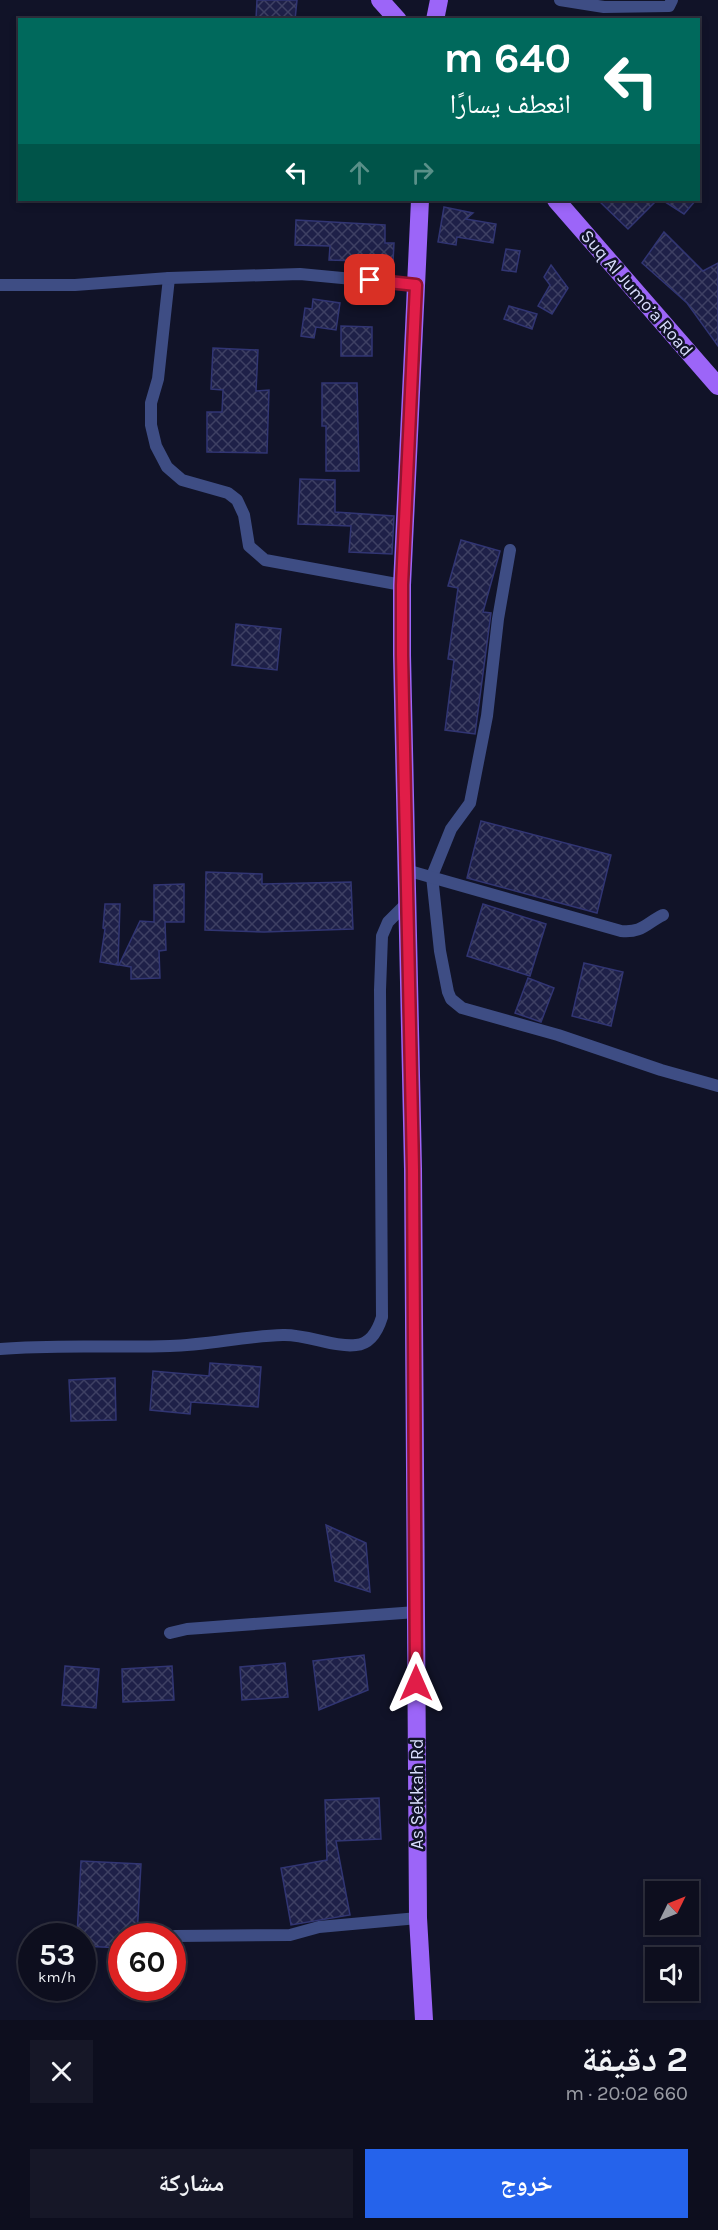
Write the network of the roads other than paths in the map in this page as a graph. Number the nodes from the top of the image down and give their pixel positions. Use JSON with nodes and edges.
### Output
{"nodes":[{"id":1,"x":380,"y":0,"type":"edge"},
{"id":2,"x":439,"y":0,"type":"edge"},
{"id":3,"x":560,"y":0,"type":"edge"},
{"id":4,"x":672,"y":0,"type":"edge"},
{"id":5,"x":396,"y":18,"type":"edge"},
{"id":6,"x":435,"y":18,"type":"edge"},
{"id":7,"x":420,"y":201,"type":"edge"},
{"id":8,"x":557,"y":201,"type":"edge"},
{"id":9,"x":169,"y":278,"type":"junction"},
{"id":10,"x":0,"y":285,"type":"edge"},
{"id":11,"x":416,"y":285,"type":"junction"},
{"id":12,"x":718,"y":386,"type":"edge"},
{"id":13,"x":510,"y":550,"type":"dead end"},
{"id":14,"x":402,"y":585,"type":"junction"},
{"id":15,"x":406,"y":870,"type":"junction"},
{"id":16,"x":432,"y":876,"type":"junction"},
{"id":17,"x":407,"y":903,"type":"junction"},
{"id":18,"x":663,"y":915,"type":"dead end"},
{"id":19,"x":718,"y":1086,"type":"edge"},
{"id":20,"x":0,"y":1349,"type":"edge"},
{"id":21,"x":416,"y":1612,"type":"junction"},
{"id":22,"x":170,"y":1633,"type":"dead end"},
{"id":23,"x":418,"y":1918,"type":"junction"},
{"id":24,"x":186,"y":1936,"type":"edge"},
{"id":25,"x":424,"y":2020,"type":"edge"}],
"edges":[{"from":1,"to":5,"type":"main road"},
{"from":2,"to":6,"type":"main road"},
{"from":3,"to":4,"type":"street"},
{"from":7,"to":11,"type":"main road","name":"As Sekkah Rd"},
{"from":8,"to":12,"type":"main road","name":"Suq Al Jumo’a Road"},
{"from":9,"to":10,"type":"street"},
{"from":9,"to":11,"type":"street"},
{"from":9,"to":14,"type":"street"},
{"from":11,"to":14,"type":"main road","name":"As Sekkah Rd"},
{"from":13,"to":16,"type":"street"},
{"from":14,"to":15,"type":"main road","name":"As Sekkah Rd"},
{"from":15,"to":16,"type":"street"},
{"from":15,"to":17,"type":"main road","name":"As Sekkah Rd"},
{"from":16,"to":18,"type":"street"},
{"from":16,"to":19,"type":"street"},
{"from":17,"to":20,"type":"street"},
{"from":17,"to":21,"type":"main road","name":"As Sekkah Rd"},
{"from":21,"to":22,"type":"street"},
{"from":21,"to":23,"type":"main road","name":"As Sekkah Rd"},
{"from":23,"to":24,"type":"street"},
{"from":23,"to":25,"type":"main road","name":"As Sekkah Rd"}]}
